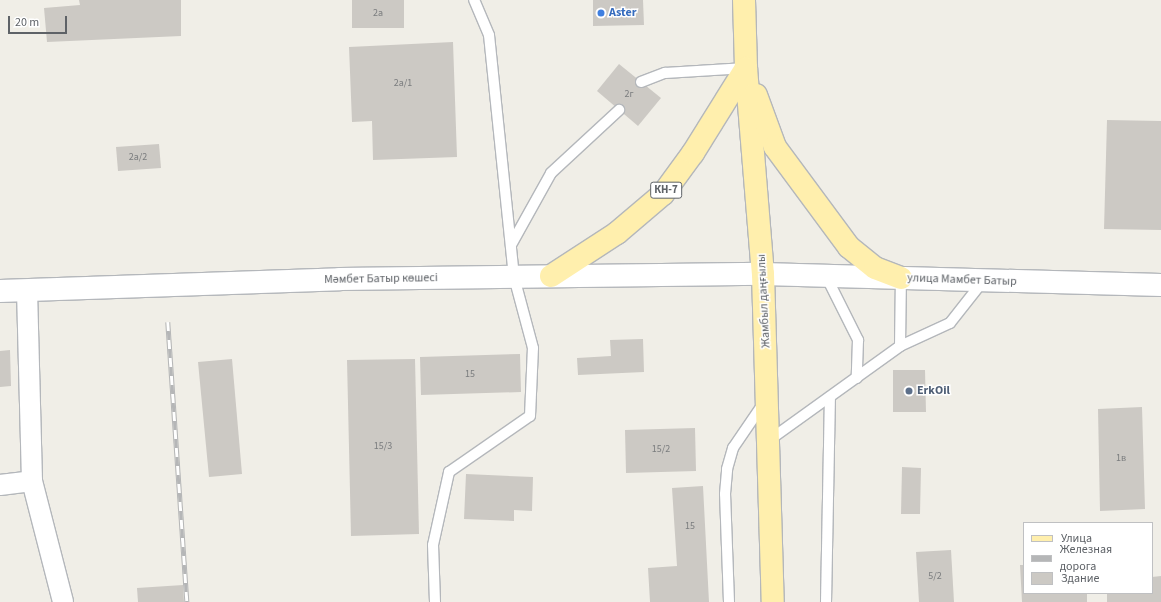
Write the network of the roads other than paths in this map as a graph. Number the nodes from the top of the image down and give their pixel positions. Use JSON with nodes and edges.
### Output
{"nodes":[{"id":1,"x":474,"y":0,"type":"edge"},
{"id":2,"x":744,"y":0,"type":"edge"},
{"id":3,"x":746,"y":68,"type":"junction"},
{"id":4,"x":641,"y":82,"type":"dead end"},
{"id":5,"x":619,"y":110,"type":"dead end"},
{"id":6,"x":511,"y":245,"type":"junction"},
{"id":7,"x":763,"y":274,"type":"junction"},
{"id":8,"x":551,"y":276,"type":"junction"},
{"id":9,"x":826,"y":276,"type":"junction"},
{"id":10,"x":514,"y":277,"type":"junction"},
{"id":11,"x":901,"y":278,"type":"junction"},
{"id":12,"x":983,"y":281,"type":"junction"},
{"id":13,"x":1161,"y":285,"type":"edge"},
{"id":14,"x":27,"y":290,"type":"junction"},
{"id":15,"x":0,"y":291,"type":"edge"},
{"id":16,"x":900,"y":346,"type":"junction"},
{"id":17,"x":857,"y":378,"type":"junction"},
{"id":18,"x":769,"y":395,"type":"junction"},
{"id":19,"x":830,"y":397,"type":"junction"},
{"id":20,"x":768,"y":441,"type":"junction"},
{"id":21,"x":32,"y":481,"type":"junction"},
{"id":22,"x":0,"y":484,"type":"edge"},
{"id":23,"x":63,"y":602,"type":"edge"},
{"id":24,"x":435,"y":602,"type":"edge"},
{"id":25,"x":729,"y":602,"type":"edge"},
{"id":26,"x":773,"y":602,"type":"edge"},
{"id":27,"x":826,"y":602,"type":"edge"}],
"edges":[{"from":1,"to":6,"type":"lane"},
{"from":2,"to":3,"type":"main road","name":"Жамбыл даңғылы"},
{"from":3,"to":4,"type":"lane"},
{"from":3,"to":7,"type":"main road","name":"Жамбыл даңғылы"},
{"from":3,"to":8,"type":"main road","number":"КН-7"},
{"from":3,"to":11,"type":"main road"},
{"from":5,"to":6,"type":"lane"},
{"from":6,"to":10,"type":"lane"},
{"from":7,"to":8,"type":"main road","name":"Мәмбет Батыр көшесі"},
{"from":7,"to":9,"type":"main road","name":"улица Мамбет Батыр"},
{"from":7,"to":18,"type":"main road","name":"Жамбыл даңғылы"},
{"from":8,"to":10,"type":"main road","name":"Мәмбет Батыр көшесі"},
{"from":9,"to":11,"type":"main road","name":"улица Мамбет Батыр"},
{"from":9,"to":17,"type":"lane"},
{"from":10,"to":14,"type":"main road","name":"Мәмбет Батыр көшесі"},
{"from":10,"to":24,"type":"lane"},
{"from":11,"to":12,"type":"main road","name":"улица Мамбет Батыр"},
{"from":11,"to":16,"type":"lane"},
{"from":12,"to":13,"type":"main road","name":"улица Мамбет Батыр"},
{"from":12,"to":16,"type":"lane"},
{"from":14,"to":15,"type":"main road","name":"Мәмбет Батыр көшесі"},
{"from":14,"to":21,"type":"street"},
{"from":16,"to":17,"type":"lane"},
{"from":17,"to":19,"type":"lane"},
{"from":18,"to":20,"type":"main road","name":"Жамбыл даңғылы"},
{"from":18,"to":25,"type":"lane"},
{"from":19,"to":20,"type":"lane"},
{"from":19,"to":27,"type":"lane"},
{"from":20,"to":26,"type":"main road","name":"Жамбыл даңғылы"},
{"from":21,"to":22,"type":"street"},
{"from":21,"to":23,"type":"street"}]}
